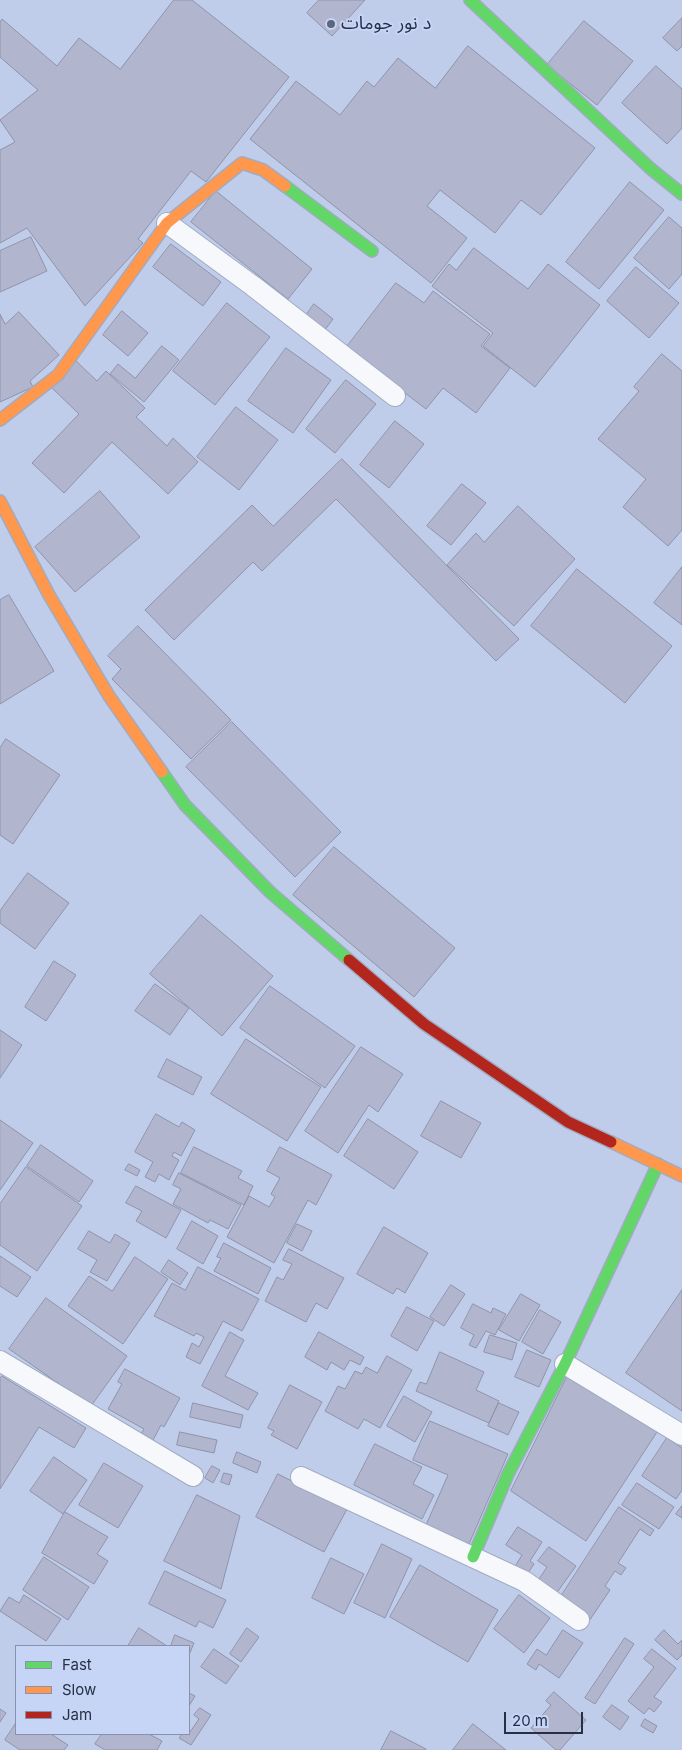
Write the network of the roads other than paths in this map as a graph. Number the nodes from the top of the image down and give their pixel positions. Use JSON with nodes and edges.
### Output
{"nodes":[{"id":1,"x":470,"y":0,"type":"edge"},
{"id":2,"x":682,"y":194,"type":"edge"},
{"id":3,"x":167,"y":223,"type":"junction"},
{"id":4,"x":372,"y":251,"type":"dead end"},
{"id":5,"x":395,"y":396,"type":"dead end"},
{"id":6,"x":0,"y":420,"type":"edge"},
{"id":7,"x":0,"y":501,"type":"edge"},
{"id":8,"x":658,"y":1164,"type":"junction"},
{"id":9,"x":682,"y":1176,"type":"edge"},
{"id":10,"x":0,"y":1361,"type":"edge"},
{"id":11,"x":565,"y":1364,"type":"junction"},
{"id":12,"x":682,"y":1435,"type":"edge"},
{"id":13,"x":193,"y":1476,"type":"dead end"},
{"id":14,"x":301,"y":1477,"type":"dead end"},
{"id":15,"x":473,"y":1557,"type":"junction"},
{"id":16,"x":579,"y":1620,"type":"dead end"}],
"edges":[{"from":1,"to":2,"type":"street"},
{"from":3,"to":4,"type":"street"},
{"from":3,"to":5,"type":"street"},
{"from":3,"to":6,"type":"street"},
{"from":7,"to":8,"type":"street"},
{"from":8,"to":9,"type":"street"},
{"from":8,"to":11,"type":"street"},
{"from":10,"to":13,"type":"street"},
{"from":11,"to":12,"type":"street"},
{"from":11,"to":15,"type":"street"},
{"from":14,"to":15,"type":"street"},
{"from":15,"to":16,"type":"street"}]}
